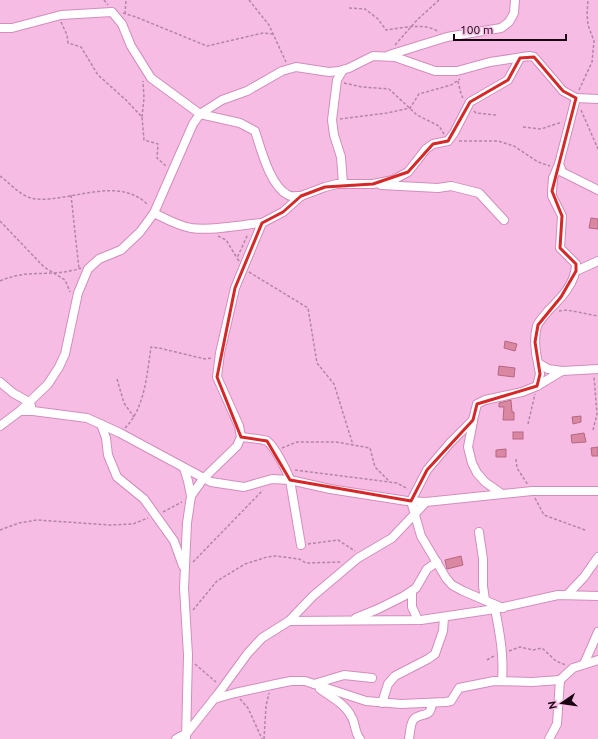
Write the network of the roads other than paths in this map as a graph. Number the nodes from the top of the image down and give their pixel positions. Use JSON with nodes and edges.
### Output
{"nodes":[{"id":1,"x":515,"y":0,"type":"edge"},
{"id":2,"x":0,"y":28,"type":"edge"},
{"id":3,"x":385,"y":57,"type":"junction"},
{"id":4,"x":520,"y":58,"type":"junction"},
{"id":5,"x":343,"y":70,"type":"junction"},
{"id":6,"x":576,"y":98,"type":"junction"},
{"id":7,"x":598,"y":99,"type":"edge"},
{"id":8,"x":200,"y":114,"type":"junction"},
{"id":9,"x":558,"y":166,"type":"junction"},
{"id":10,"x":342,"y":184,"type":"junction"},
{"id":11,"x":373,"y":184,"type":"junction"},
{"id":12,"x":598,"y":190,"type":"edge"},
{"id":13,"x":300,"y":196,"type":"junction"},
{"id":14,"x":154,"y":213,"type":"junction"},
{"id":15,"x":504,"y":220,"type":"dead end"},
{"id":16,"x":262,"y":223,"type":"junction"},
{"id":17,"x":598,"y":261,"type":"edge"},
{"id":18,"x":576,"y":272,"type":"junction"},
{"id":19,"x":538,"y":363,"type":"junction"},
{"id":20,"x":594,"y":369,"type":"edge"},
{"id":21,"x":562,"y":371,"type":"junction"},
{"id":22,"x":0,"y":382,"type":"edge"},
{"id":23,"x":538,"y":386,"type":"junction"},
{"id":24,"x":29,"y":402,"type":"junction"},
{"id":25,"x":20,"y":411,"type":"junction"},
{"id":26,"x":33,"y":411,"type":"junction"},
{"id":27,"x":473,"y":420,"type":"junction"},
{"id":28,"x":101,"y":424,"type":"junction"},
{"id":29,"x":0,"y":426,"type":"edge"},
{"id":30,"x":242,"y":437,"type":"junction"},
{"id":31,"x":184,"y":468,"type":"junction"},
{"id":32,"x":203,"y":478,"type":"junction"},
{"id":33,"x":290,"y":480,"type":"junction"},
{"id":34,"x":598,"y":491,"type":"edge"},
{"id":35,"x":502,"y":494,"type":"junction"},
{"id":36,"x":191,"y":496,"type":"junction"},
{"id":37,"x":411,"y":501,"type":"junction"},
{"id":38,"x":426,"y":502,"type":"junction"},
{"id":39,"x":414,"y":514,"type":"junction"},
{"id":40,"x":478,"y":532,"type":"dead end"},
{"id":41,"x":301,"y":545,"type":"road end"},
{"id":42,"x":598,"y":557,"type":"edge"},
{"id":43,"x":437,"y":562,"type":"junction"},
{"id":44,"x":185,"y":571,"type":"junction"},
{"id":45,"x":412,"y":590,"type":"junction"},
{"id":46,"x":567,"y":595,"type":"junction"},
{"id":47,"x":598,"y":596,"type":"edge"},
{"id":48,"x":485,"y":600,"type":"junction"},
{"id":49,"x":499,"y":609,"type":"junction"},
{"id":50,"x":444,"y":617,"type":"junction"},
{"id":51,"x":351,"y":620,"type":"junction"},
{"id":52,"x":418,"y":620,"type":"junction"},
{"id":53,"x":288,"y":621,"type":"junction"},
{"id":54,"x":598,"y":632,"type":"edge"},
{"id":55,"x":598,"y":660,"type":"edge"},
{"id":56,"x":584,"y":664,"type":"junction"},
{"id":57,"x":372,"y":678,"type":"dead end"},
{"id":58,"x":560,"y":680,"type":"junction"},
{"id":59,"x":502,"y":681,"type":"junction"},
{"id":60,"x":314,"y":684,"type":"junction"},
{"id":61,"x":214,"y":699,"type":"junction"},
{"id":62,"x":382,"y":703,"type":"junction"},
{"id":63,"x":432,"y":703,"type":"junction"},
{"id":64,"x":186,"y":736,"type":"edge"},
{"id":65,"x":176,"y":739,"type":"edge"},
{"id":66,"x":360,"y":739,"type":"edge"},
{"id":67,"x":409,"y":739,"type":"edge"},
{"id":68,"x":549,"y":739,"type":"edge"}],
"edges":[{"from":1,"to":3,"type":"street"},
{"from":2,"to":8,"type":"street"},
{"from":3,"to":4,"type":"street"},
{"from":3,"to":5,"type":"street"},
{"from":4,"to":6,"type":"street"},
{"from":4,"to":11,"type":"street"},
{"from":5,"to":8,"type":"street"},
{"from":5,"to":10,"type":"street"},
{"from":6,"to":7,"type":"street"},
{"from":6,"to":9,"type":"street"},
{"from":8,"to":13,"type":"street"},
{"from":8,"to":14,"type":"street"},
{"from":9,"to":12,"type":"street"},
{"from":9,"to":18,"type":"street"},
{"from":10,"to":11,"type":"street"},
{"from":10,"to":13,"type":"street"},
{"from":11,"to":15,"type":"street"},
{"from":13,"to":16,"type":"street"},
{"from":14,"to":16,"type":"street"},
{"from":14,"to":24,"type":"street"},
{"from":16,"to":30,"type":"street"},
{"from":17,"to":18,"type":"street"},
{"from":18,"to":19,"type":"street"},
{"from":19,"to":21,"type":"street"},
{"from":19,"to":23,"type":"street"},
{"from":20,"to":21,"type":"street"},
{"from":21,"to":23,"type":"street"},
{"from":22,"to":24,"type":"street"},
{"from":23,"to":27,"type":"street"},
{"from":24,"to":25,"type":"street"},
{"from":24,"to":26,"type":"street"},
{"from":25,"to":26,"type":"street"},
{"from":25,"to":29,"type":"street"},
{"from":26,"to":28,"type":"street"},
{"from":27,"to":35,"type":"street"},
{"from":27,"to":37,"type":"street"},
{"from":28,"to":31,"type":"street"},
{"from":28,"to":44,"type":"street"},
{"from":30,"to":32,"type":"street"},
{"from":30,"to":33,"type":"street"},
{"from":31,"to":32,"type":"street"},
{"from":31,"to":36,"type":"street"},
{"from":32,"to":33,"type":"street"},
{"from":32,"to":36,"type":"street"},
{"from":33,"to":37,"type":"street"},
{"from":33,"to":41,"type":"street"},
{"from":34,"to":35,"type":"street"},
{"from":35,"to":38,"type":"street"},
{"from":36,"to":44,"type":"street"},
{"from":37,"to":38,"type":"street"},
{"from":37,"to":39,"type":"street"},
{"from":38,"to":39,"type":"street"},
{"from":39,"to":43,"type":"street"},
{"from":39,"to":53,"type":"street"},
{"from":40,"to":48,"type":"street"},
{"from":42,"to":46,"type":"street"},
{"from":43,"to":45,"type":"street"},
{"from":43,"to":48,"type":"street"},
{"from":44,"to":64,"type":"street"},
{"from":45,"to":51,"type":"street"},
{"from":45,"to":52,"type":"street"},
{"from":46,"to":47,"type":"street"},
{"from":46,"to":49,"type":"street"},
{"from":48,"to":49,"type":"street"},
{"from":49,"to":50,"type":"street"},
{"from":49,"to":59,"type":"street"},
{"from":50,"to":52,"type":"street"},
{"from":50,"to":62,"type":"street"},
{"from":51,"to":52,"type":"street"},
{"from":51,"to":53,"type":"street"},
{"from":53,"to":61,"type":"street"},
{"from":54,"to":56,"type":"street"},
{"from":55,"to":56,"type":"street"},
{"from":56,"to":58,"type":"street"},
{"from":57,"to":60,"type":"street"},
{"from":58,"to":59,"type":"street"},
{"from":58,"to":68,"type":"street"},
{"from":59,"to":63,"type":"street"},
{"from":60,"to":61,"type":"street"},
{"from":60,"to":62,"type":"street"},
{"from":60,"to":66,"type":"street"},
{"from":61,"to":64,"type":"street"},
{"from":62,"to":63,"type":"street"},
{"from":63,"to":67,"type":"street"},
{"from":64,"to":65,"type":"street"}]}
